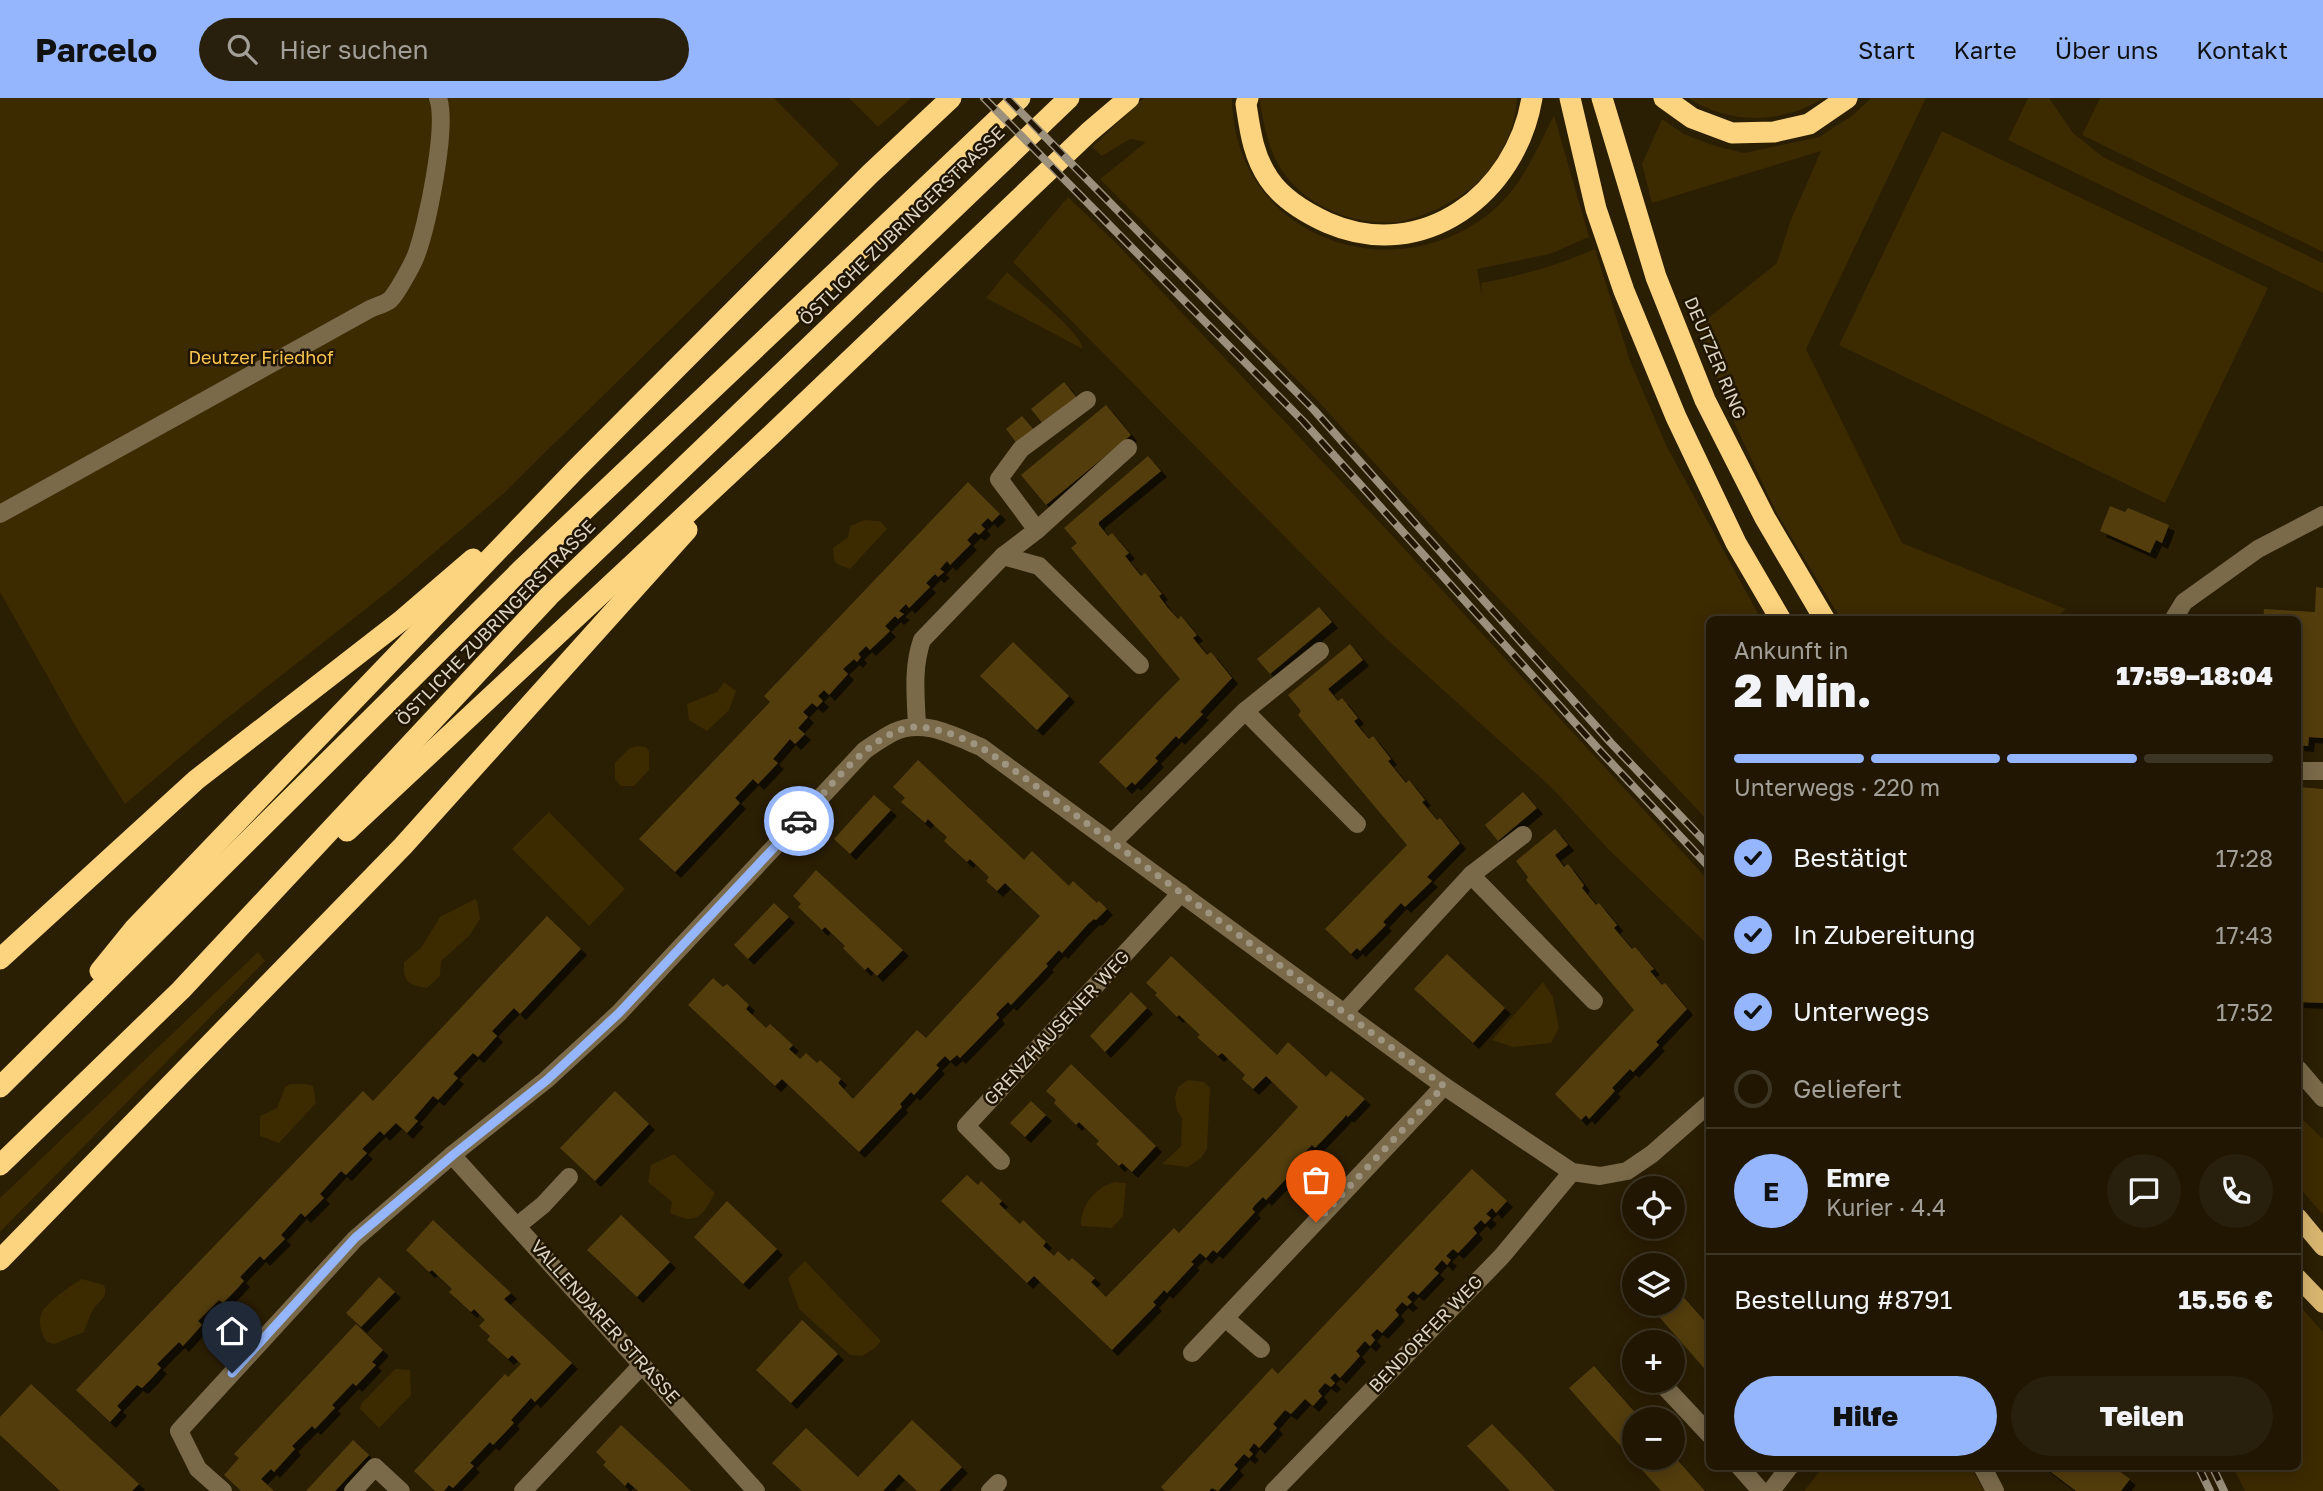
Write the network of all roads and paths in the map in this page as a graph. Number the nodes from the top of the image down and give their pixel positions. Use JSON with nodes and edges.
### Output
{"nodes":[{"id":1,"x":439,"y":98,"type":"edge"},
{"id":2,"x":951,"y":98,"type":"edge"},
{"id":3,"x":1020,"y":98,"type":"edge"},
{"id":4,"x":1069,"y":98,"type":"edge"},
{"id":5,"x":1129,"y":98,"type":"edge"},
{"id":6,"x":1248,"y":98,"type":"edge"},
{"id":7,"x":1532,"y":98,"type":"edge"},
{"id":8,"x":1570,"y":98,"type":"edge"},
{"id":9,"x":1602,"y":98,"type":"edge"},
{"id":10,"x":1664,"y":98,"type":"edge"},
{"id":11,"x":1847,"y":98,"type":"edge"},
{"id":12,"x":1087,"y":400,"type":"dead end"},
{"id":13,"x":768,"y":438,"type":"junction"},
{"id":14,"x":1128,"y":448,"type":"dead end"},
{"id":15,"x":575,"y":470,"type":"junction"},
{"id":16,"x":0,"y":514,"type":"edge"},
{"id":17,"x":2323,"y":516,"type":"edge"},
{"id":18,"x":1037,"y":530,"type":"junction"},
{"id":19,"x":1003,"y":556,"type":"junction"},
{"id":20,"x":1779,"y":616,"type":"edge"},
{"id":21,"x":1823,"y":616,"type":"edge"},
{"id":22,"x":2175,"y":616,"type":"edge"},
{"id":23,"x":1320,"y":651,"type":"dead end"},
{"id":24,"x":1140,"y":665,"type":"dead end"},
{"id":25,"x":1245,"y":711,"type":"junction"},
{"id":26,"x":917,"y":727,"type":"junction"},
{"id":27,"x":2301,"y":771,"type":"edge"},
{"id":28,"x":2323,"y":771,"type":"edge"},
{"id":29,"x":1357,"y":824,"type":"dead end"},
{"id":30,"x":1523,"y":835,"type":"dead end"},
{"id":31,"x":1112,"y":843,"type":"junction"},
{"id":32,"x":1471,"y":876,"type":"junction"},
{"id":33,"x":1181,"y":893,"type":"junction"},
{"id":34,"x":0,"y":959,"type":"edge"},
{"id":35,"x":181,"y":990,"type":"junction"},
{"id":36,"x":1594,"y":1001,"type":"dead end"},
{"id":37,"x":1344,"y":1013,"type":"junction"},
{"id":38,"x":38,"y":1049,"type":"junction"},
{"id":39,"x":2301,"y":1072,"type":"edge"},
{"id":40,"x":1444,"y":1086,"type":"junction"},
{"id":41,"x":0,"y":1087,"type":"edge"},
{"id":42,"x":2323,"y":1098,"type":"edge"},
{"id":43,"x":1706,"y":1107,"type":"edge"},
{"id":44,"x":453,"y":1155,"type":"junction"},
{"id":45,"x":1001,"y":1161,"type":"dead end"},
{"id":46,"x":0,"y":1165,"type":"edge"},
{"id":47,"x":1572,"y":1172,"type":"junction"},
{"id":48,"x":569,"y":1177,"type":"dead end"},
{"id":49,"x":2301,"y":1221,"type":"edge"},
{"id":50,"x":517,"y":1226,"type":"junction"},
{"id":51,"x":2323,"y":1247,"type":"edge"},
{"id":52,"x":0,"y":1260,"type":"edge"},
{"id":53,"x":2301,"y":1281,"type":"edge"},
{"id":54,"x":2323,"y":1304,"type":"edge"},
{"id":55,"x":1225,"y":1318,"type":"junction"},
{"id":56,"x":1261,"y":1349,"type":"dead end"},
{"id":57,"x":1192,"y":1353,"type":"dead end"},
{"id":58,"x":642,"y":1365,"type":"junction"},
{"id":59,"x":1671,"y":1393,"type":"edge"},
{"id":60,"x":1706,"y":1432,"type":"edge"},
{"id":61,"x":1743,"y":1470,"type":"edge"},
{"id":62,"x":1787,"y":1470,"type":"edge"},
{"id":63,"x":1984,"y":1470,"type":"edge"},
{"id":64,"x":223,"y":1491,"type":"edge"},
{"id":65,"x":353,"y":1491,"type":"edge"},
{"id":66,"x":401,"y":1491,"type":"edge"},
{"id":67,"x":523,"y":1491,"type":"edge"},
{"id":68,"x":756,"y":1491,"type":"edge"},
{"id":69,"x":1274,"y":1491,"type":"edge"},
{"id":70,"x":1761,"y":1491,"type":"edge"},
{"id":71,"x":1771,"y":1491,"type":"edge"},
{"id":72,"x":1995,"y":1491,"type":"edge"}],
"edges":[{"from":1,"to":16,"type":"street"},
{"from":2,"to":15,"type":"highway"},
{"from":3,"to":38,"type":"highway","name":"ÖSTLICHE ZUBRINGERSTRASSE"},
{"from":4,"to":35,"type":"highway","name":"ÖSTLICHE ZUBRINGERSTRASSE"},
{"from":5,"to":13,"type":"highway"},
{"from":6,"to":7,"type":"highway"},
{"from":8,"to":20,"type":"highway"},
{"from":9,"to":21,"type":"highway","name":"DEUTZER RING"},
{"from":10,"to":11,"type":"highway"},
{"from":12,"to":18,"type":"street"},
{"from":13,"to":35,"type":"highway"},
{"from":13,"to":52,"type":"highway"},
{"from":14,"to":18,"type":"street"},
{"from":15,"to":34,"type":"highway"},
{"from":15,"to":38,"type":"highway"},
{"from":17,"to":22,"type":"street"},
{"from":18,"to":19,"type":"street"},
{"from":19,"to":24,"type":"street"},
{"from":19,"to":26,"type":"street"},
{"from":23,"to":25,"type":"street"},
{"from":25,"to":29,"type":"street"},
{"from":25,"to":31,"type":"street"},
{"from":26,"to":31,"type":"street"},
{"from":26,"to":44,"type":"street"},
{"from":27,"to":28,"type":"street"},
{"from":30,"to":32,"type":"street"},
{"from":31,"to":33,"type":"street"},
{"from":32,"to":36,"type":"street"},
{"from":32,"to":37,"type":"street"},
{"from":33,"to":37,"type":"street"},
{"from":33,"to":45,"type":"street","name":"GRENZHAUSENER WEG"},
{"from":35,"to":46,"type":"highway","name":"ÖSTLICHE ZUBRINGERSTRASSE"},
{"from":37,"to":40,"type":"street"},
{"from":38,"to":41,"type":"highway","name":"ÖSTLICHE ZUBRINGERSTRASSE"},
{"from":39,"to":42,"type":"street"},
{"from":40,"to":47,"type":"street"},
{"from":40,"to":55,"type":"street"},
{"from":43,"to":47,"type":"street"},
{"from":44,"to":50,"type":"street","name":"VALLENDARER STRASSE"},
{"from":44,"to":64,"type":"street"},
{"from":47,"to":69,"type":"street","name":"BENDORFER WEG"},
{"from":48,"to":50,"type":"street"},
{"from":49,"to":51,"type":"main road"},
{"from":50,"to":58,"type":"street","name":"VALLENDARER STRASSE"},
{"from":53,"to":54,"type":"main road"},
{"from":55,"to":56,"type":"street"},
{"from":55,"to":57,"type":"street"},
{"from":58,"to":67,"type":"street"},
{"from":58,"to":68,"type":"street","name":"VALLENDARER STRASSE"},
{"from":59,"to":60,"type":"street"},
{"from":61,"to":70,"type":"street"},
{"from":62,"to":71,"type":"street"},
{"from":63,"to":72,"type":"street"},
{"from":65,"to":66,"type":"street"}]}
